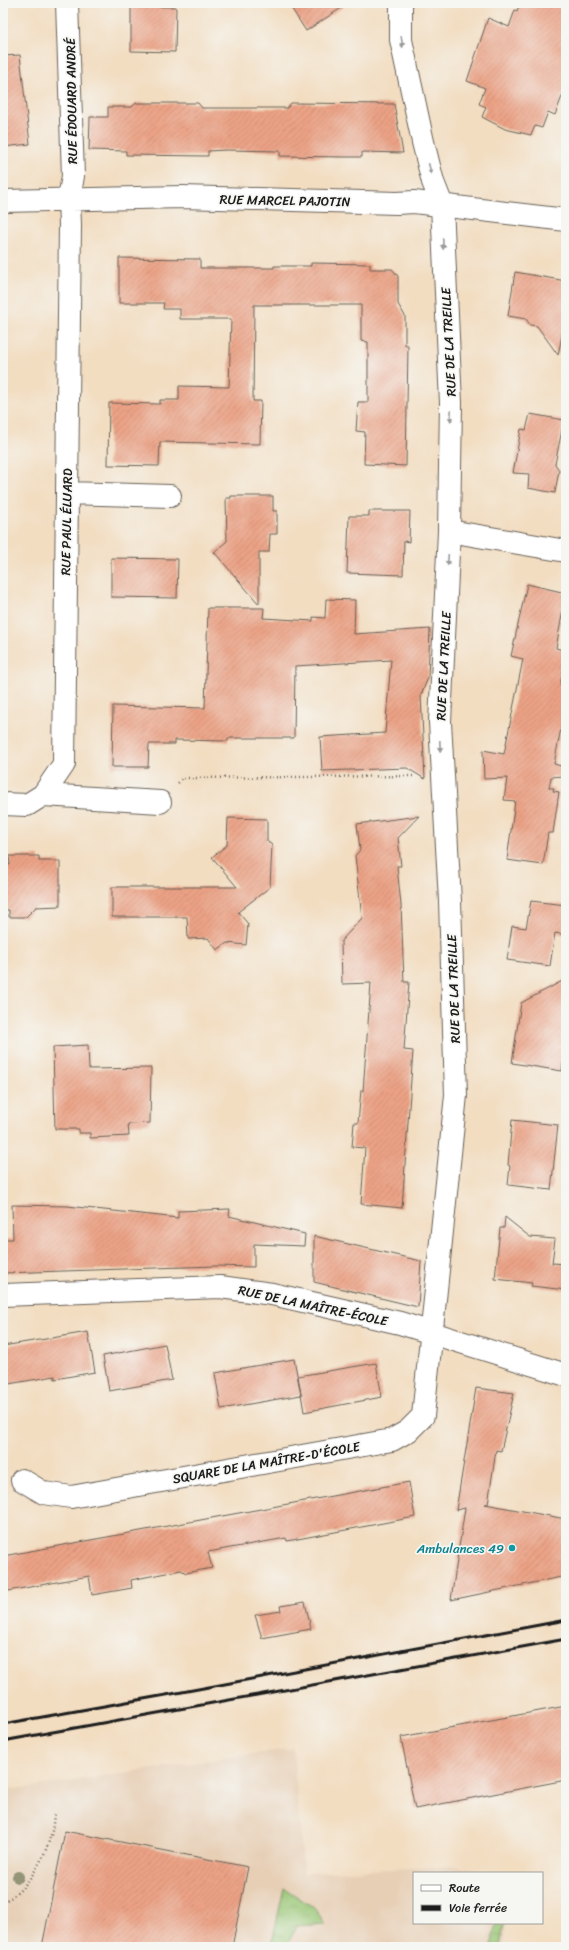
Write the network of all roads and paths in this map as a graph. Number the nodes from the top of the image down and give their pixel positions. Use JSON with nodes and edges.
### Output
{"nodes":[{"id":1,"x":67,"y":3,"type":"edge"},
{"id":2,"x":401,"y":3,"type":"edge"},
{"id":3,"x":69,"y":199,"type":"junction"},
{"id":4,"x":3,"y":202,"type":"edge"},
{"id":5,"x":442,"y":205,"type":"junction"},
{"id":6,"x":566,"y":220,"type":"edge"},
{"id":7,"x":67,"y":493,"type":"junction"},
{"id":8,"x":170,"y":496,"type":"dead end"},
{"id":9,"x":449,"y":530,"type":"junction"},
{"id":10,"x":566,"y":551,"type":"edge"},
{"id":11,"x":420,"y":776,"type":"dead end"},
{"id":12,"x":43,"y":794,"type":"junction"},
{"id":13,"x":160,"y":802,"type":"joint"},
{"id":14,"x":3,"y":804,"type":"edge"},
{"id":15,"x":3,"y":1295,"type":"edge"},
{"id":16,"x":432,"y":1332,"type":"junction"},
{"id":17,"x":566,"y":1375,"type":"edge"},
{"id":18,"x":22,"y":1480,"type":"dead end"},
{"id":19,"x":54,"y":1814,"type":"dead end"},
{"id":20,"x":3,"y":1901,"type":"edge"}],
"edges":[{"from":1,"to":3,"type":"street","name":"RUE ÉDOUARD ANDRÉ"},
{"from":2,"to":5,"type":"street","name":"RUE DE LA TREILLE","one_way":true},
{"from":3,"to":4,"type":"street","name":"RUE MARCEL PAJOTIN"},
{"from":3,"to":5,"type":"street","name":"RUE MARCEL PAJOTIN"},
{"from":3,"to":7,"type":"street","name":"RUE PAUL ÉLUARD"},
{"from":5,"to":6,"type":"street","name":"RUE MARCEL PAJOTIN"},
{"from":5,"to":9,"type":"street","name":"RUE DE LA TREILLE","one_way":true},
{"from":7,"to":8,"type":"street"},
{"from":7,"to":12,"type":"street","name":"RUE PAUL ÉLUARD"},
{"from":9,"to":10,"type":"street"},
{"from":9,"to":16,"type":"street","name":"RUE DE LA TREILLE","one_way":true},
{"from":11,"to":13,"type":"path"},
{"from":12,"to":13,"type":"street"},
{"from":12,"to":14,"type":"street","name":"RUE PAUL ÉLUARD"},
{"from":15,"to":16,"type":"street","name":"RUE DE LA MAÎTRE-ÉCOLE"},
{"from":16,"to":17,"type":"street","name":"RUE DE LA MAÎTRE-ÉCOLE"},
{"from":16,"to":18,"type":"street","name":"SQUARE DE LA MAÎTRE-D'ÉCOLE"},
{"from":19,"to":20,"type":"path"}]}
